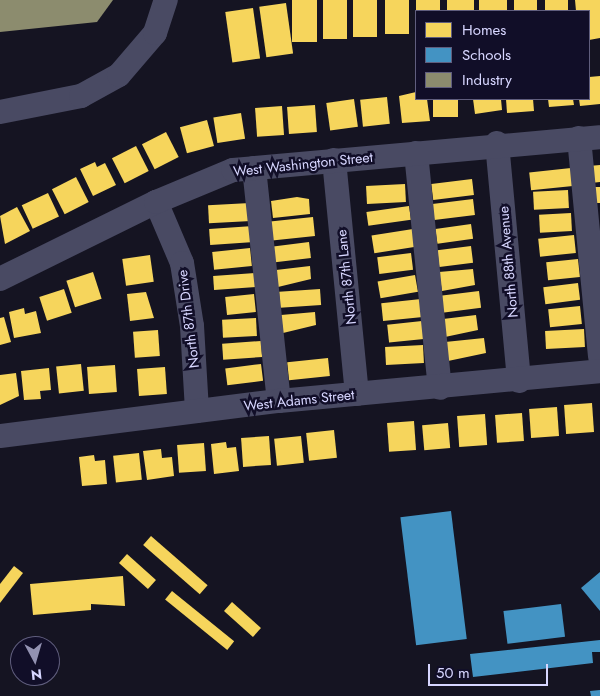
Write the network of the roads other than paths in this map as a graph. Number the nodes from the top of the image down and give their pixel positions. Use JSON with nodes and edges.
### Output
{"nodes":[{"id":1,"x":166,"y":0,"type":"edge"},
{"id":2,"x":0,"y":112,"type":"edge"},
{"id":3,"x":590,"y":137,"type":"edge"},
{"id":4,"x":497,"y":144,"type":"junction"},
{"id":5,"x":416,"y":153,"type":"junction"},
{"id":6,"x":334,"y":160,"type":"junction"},
{"id":7,"x":254,"y":168,"type":"junction"},
{"id":8,"x":156,"y":202,"type":"junction"},
{"id":9,"x":0,"y":279,"type":"edge"},
{"id":10,"x":600,"y":356,"type":"edge"},
{"id":11,"x":600,"y":371,"type":"edge"},
{"id":12,"x":519,"y":381,"type":"junction"},
{"id":13,"x":440,"y":388,"type":"junction"},
{"id":14,"x":357,"y":394,"type":"junction"},
{"id":15,"x":279,"y":401,"type":"junction"},
{"id":16,"x":197,"y":411,"type":"junction"},
{"id":17,"x":0,"y":436,"type":"edge"}],
"edges":[{"from":1,"to":2,"type":"street"},
{"from":3,"to":4,"type":"street","name":"West Washington Street"},
{"from":3,"to":10,"type":"street"},
{"from":4,"to":5,"type":"street","name":"West Washington Street"},
{"from":4,"to":12,"type":"street","name":"North 88th Avenue"},
{"from":5,"to":6,"type":"street","name":"West Washington Street"},
{"from":5,"to":13,"type":"street"},
{"from":6,"to":7,"type":"street","name":"West Washington Street"},
{"from":6,"to":14,"type":"street","name":"North 87th Lane"},
{"from":7,"to":8,"type":"street","name":"West Washington Street"},
{"from":7,"to":15,"type":"street"},
{"from":8,"to":9,"type":"street","name":"West Washington Street"},
{"from":8,"to":16,"type":"street","name":"North 87th Drive"},
{"from":11,"to":12,"type":"street","name":"West Adams Street"},
{"from":12,"to":13,"type":"street","name":"West Adams Street"},
{"from":13,"to":14,"type":"street","name":"West Adams Street"},
{"from":14,"to":15,"type":"street","name":"West Adams Street"},
{"from":15,"to":16,"type":"street","name":"West Adams Street"},
{"from":16,"to":17,"type":"street","name":"West Adams Street"}]}
